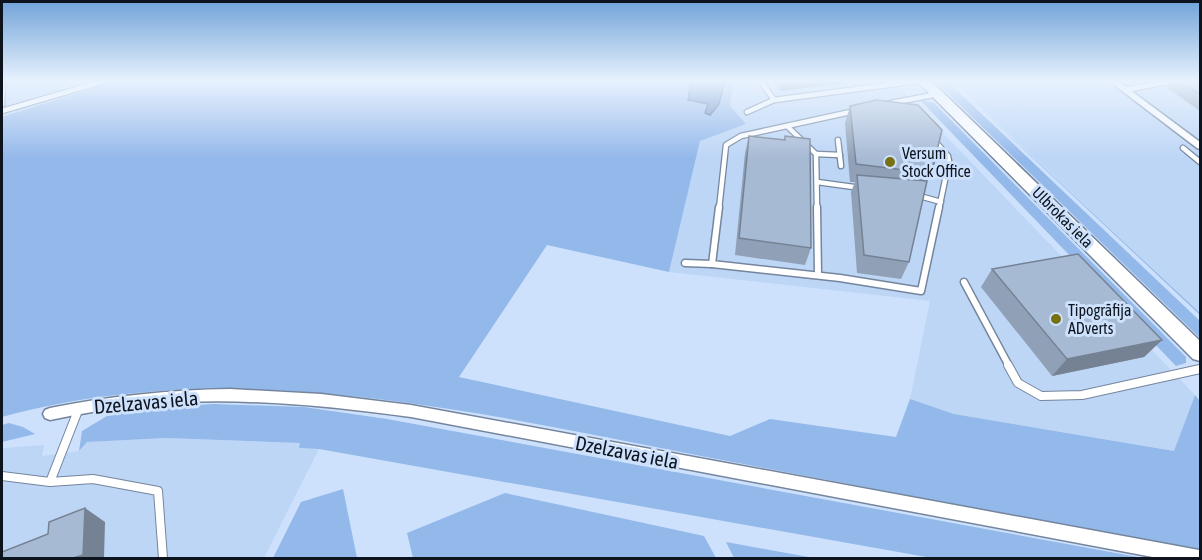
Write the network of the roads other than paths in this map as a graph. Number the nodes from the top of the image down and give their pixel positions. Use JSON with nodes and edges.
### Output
{"nodes":[{"id":1,"x":756,"y":107,"type":"edge"},
{"id":2,"x":951,"y":107,"type":"edge"},
{"id":3,"x":1148,"y":107,"type":"edge"},
{"id":4,"x":864,"y":109,"type":"edge"},
{"id":5,"x":747,"y":111,"type":"dead end"},
{"id":6,"x":788,"y":127,"type":"junction"},
{"id":7,"x":925,"y":130,"type":"edge"},
{"id":8,"x":741,"y":136,"type":"junction"},
{"id":9,"x":838,"y":140,"type":"dead end"},
{"id":10,"x":748,"y":142,"type":"edge"},
{"id":11,"x":1200,"y":146,"type":"edge"},
{"id":12,"x":799,"y":147,"type":"edge"},
{"id":13,"x":809,"y":148,"type":"junction"},
{"id":14,"x":1183,"y":148,"type":"dead end"},
{"id":15,"x":816,"y":154,"type":"junction"},
{"id":16,"x":840,"y":155,"type":"junction"},
{"id":17,"x":1200,"y":162,"type":"edge"},
{"id":18,"x":841,"y":166,"type":"dead end"},
{"id":19,"x":817,"y":182,"type":"junction"},
{"id":20,"x":868,"y":189,"type":"edge"},
{"id":21,"x":911,"y":194,"type":"edge"},
{"id":22,"x":941,"y":202,"type":"junction"},
{"id":23,"x":685,"y":263,"type":"dead end"},
{"id":24,"x":712,"y":264,"type":"junction"},
{"id":25,"x":818,"y":275,"type":"junction"},
{"id":26,"x":964,"y":282,"type":"dead end"},
{"id":27,"x":1200,"y":353,"type":"edge"},
{"id":28,"x":1200,"y":369,"type":"edge"},
{"id":29,"x":80,"y":408,"type":"junction"},
{"id":30,"x":50,"y":414,"type":"dead end"},
{"id":31,"x":2,"y":476,"type":"edge"},
{"id":32,"x":50,"y":482,"type":"junction"},
{"id":33,"x":163,"y":558,"type":"edge"},
{"id":34,"x":1199,"y":558,"type":"edge"}],
"edges":[{"from":1,"to":5,"type":"lane"},
{"from":2,"to":27,"type":"main road","name":"Ulbrokas iela"},
{"from":3,"to":11,"type":"street"},
{"from":4,"to":6,"type":"lane"},
{"from":6,"to":8,"type":"lane"},
{"from":6,"to":13,"type":"lane"},
{"from":7,"to":22,"type":"lane"},
{"from":8,"to":10,"type":"lane"},
{"from":8,"to":24,"type":"lane"},
{"from":9,"to":16,"type":"lane"},
{"from":12,"to":13,"type":"lane"},
{"from":13,"to":15,"type":"lane"},
{"from":14,"to":17,"type":"lane"},
{"from":15,"to":16,"type":"lane"},
{"from":15,"to":19,"type":"lane"},
{"from":16,"to":18,"type":"lane"},
{"from":19,"to":20,"type":"lane"},
{"from":19,"to":25,"type":"lane"},
{"from":21,"to":22,"type":"lane"},
{"from":22,"to":25,"type":"lane"},
{"from":23,"to":24,"type":"lane"},
{"from":24,"to":25,"type":"lane"},
{"from":26,"to":28,"type":"lane"},
{"from":29,"to":30,"type":"street","name":"Dzelzavas iela"},
{"from":29,"to":32,"type":"lane"},
{"from":29,"to":34,"type":"street","name":"Dzelzavas iela"},
{"from":31,"to":32,"type":"lane"},
{"from":32,"to":33,"type":"lane"}]}
